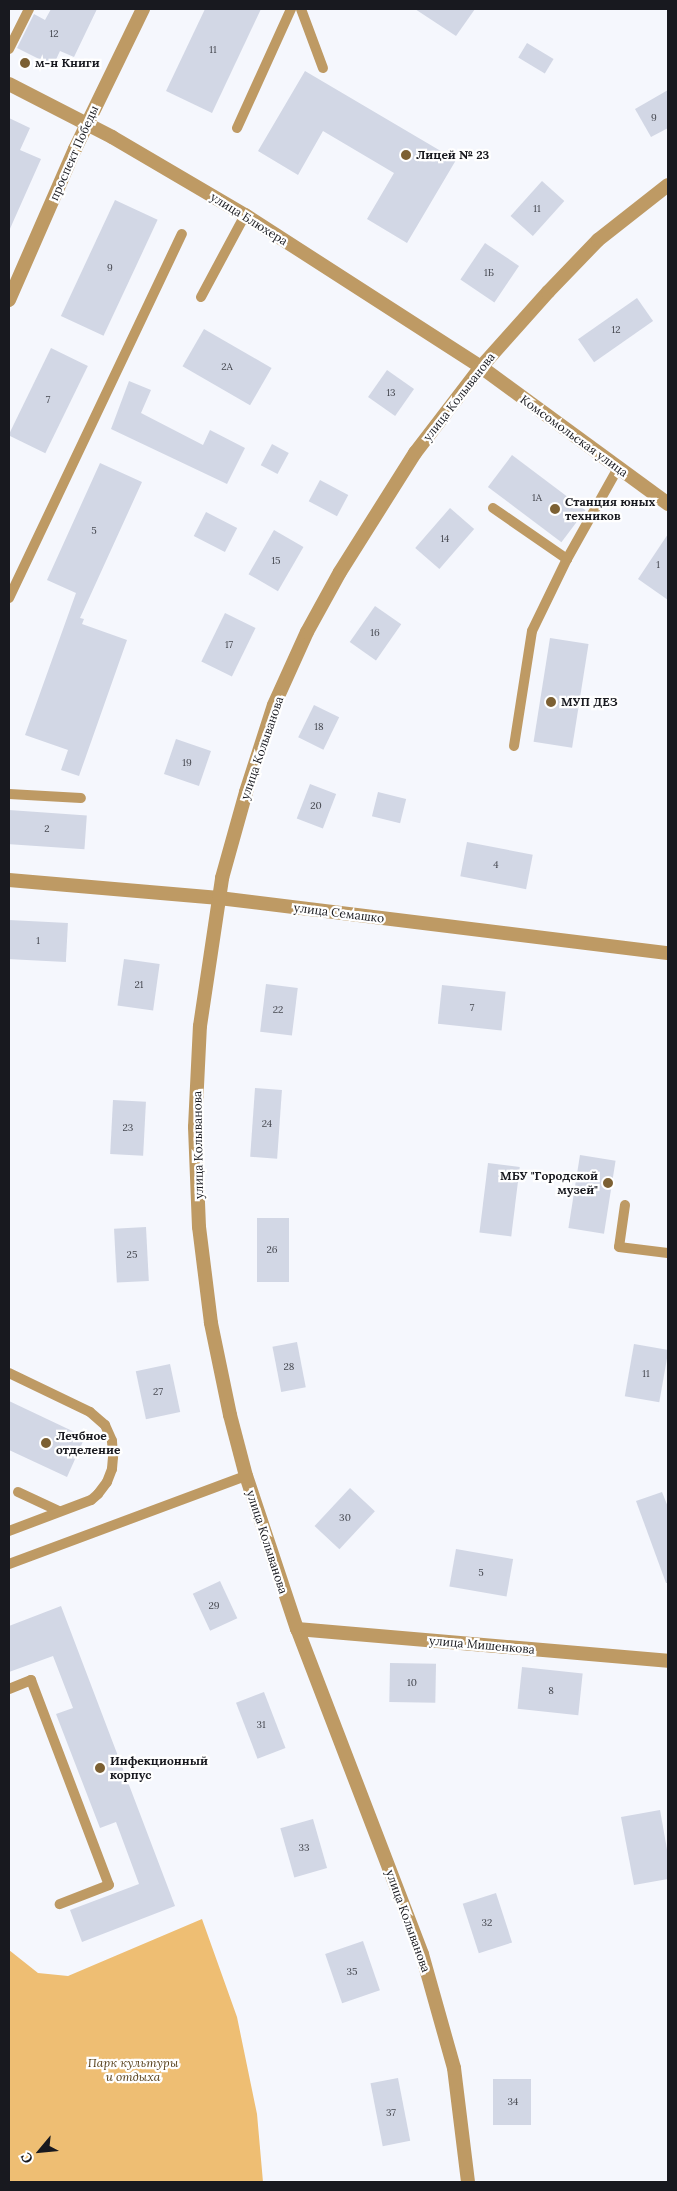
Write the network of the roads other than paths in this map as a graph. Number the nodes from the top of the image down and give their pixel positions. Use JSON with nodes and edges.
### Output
{"nodes":[{"id":1,"x":29,"y":9,"type":"edge"},
{"id":2,"x":143,"y":9,"type":"edge"},
{"id":3,"x":291,"y":9,"type":"edge"},
{"id":4,"x":301,"y":9,"type":"edge"},
{"id":5,"x":9,"y":49,"type":"edge"},
{"id":6,"x":323,"y":68,"type":"dead end"},
{"id":7,"x":9,"y":84,"type":"edge"},
{"id":8,"x":86,"y":124,"type":"junction"},
{"id":9,"x":237,"y":128,"type":"dead end"},
{"id":10,"x":668,"y":185,"type":"edge"},
{"id":11,"x":245,"y":215,"type":"junction"},
{"id":12,"x":182,"y":234,"type":"dead end"},
{"id":13,"x":201,"y":297,"type":"dead end"},
{"id":14,"x":9,"y":300,"type":"edge"},
{"id":15,"x":481,"y":367,"type":"junction"},
{"id":16,"x":618,"y":468,"type":"junction"},
{"id":17,"x":668,"y":504,"type":"edge"},
{"id":18,"x":493,"y":508,"type":"dead end"},
{"id":19,"x":567,"y":559,"type":"junction"},
{"id":20,"x":9,"y":598,"type":"edge"},
{"id":21,"x":514,"y":746,"type":"dead end"},
{"id":22,"x":9,"y":794,"type":"edge"},
{"id":23,"x":82,"y":798,"type":"dead end"},
{"id":24,"x":9,"y":880,"type":"edge"},
{"id":25,"x":219,"y":898,"type":"junction"},
{"id":26,"x":668,"y":953,"type":"edge"},
{"id":27,"x":625,"y":1205,"type":"dead end"},
{"id":28,"x":668,"y":1254,"type":"edge"},
{"id":29,"x":9,"y":1372,"type":"edge"},
{"id":30,"x":246,"y":1476,"type":"junction"},
{"id":31,"x":18,"y":1492,"type":"dead end"},
{"id":32,"x":60,"y":1511,"type":"junction"},
{"id":33,"x":9,"y":1531,"type":"edge"},
{"id":34,"x":9,"y":1564,"type":"edge"},
{"id":35,"x":296,"y":1629,"type":"junction"},
{"id":36,"x":668,"y":1661,"type":"edge"},
{"id":37,"x":9,"y":1688,"type":"edge"},
{"id":38,"x":60,"y":1904,"type":"dead end"},
{"id":39,"x":468,"y":2182,"type":"edge"}],
"edges":[{"from":1,"to":5,"type":"lane"},
{"from":2,"to":8,"type":"street","name":"проспект Победы"},
{"from":3,"to":9,"type":"lane"},
{"from":4,"to":6,"type":"lane"},
{"from":7,"to":8,"type":"street","name":"улица Блюхера"},
{"from":8,"to":11,"type":"street","name":"улица Блюхера"},
{"from":8,"to":14,"type":"street","name":"проспект Победы"},
{"from":10,"to":15,"type":"street","name":"улица Колыванова"},
{"from":11,"to":13,"type":"lane"},
{"from":11,"to":15,"type":"street","name":"улица Блюхера"},
{"from":12,"to":20,"type":"lane"},
{"from":15,"to":16,"type":"street","name":"Комсомольская улица"},
{"from":15,"to":25,"type":"street","name":"улица Колыванова"},
{"from":16,"to":17,"type":"street","name":"Комсомольская улица"},
{"from":16,"to":19,"type":"lane"},
{"from":18,"to":19,"type":"lane"},
{"from":19,"to":21,"type":"lane"},
{"from":22,"to":23,"type":"lane"},
{"from":24,"to":25,"type":"street","name":"улица Семашко"},
{"from":25,"to":26,"type":"street","name":"улица Семашко"},
{"from":25,"to":30,"type":"street","name":"улица Колыванова"},
{"from":27,"to":28,"type":"lane"},
{"from":29,"to":32,"type":"lane"},
{"from":30,"to":34,"type":"lane"},
{"from":30,"to":35,"type":"street","name":"улица Колыванова"},
{"from":31,"to":32,"type":"lane"},
{"from":32,"to":33,"type":"lane"},
{"from":35,"to":36,"type":"street","name":"улица Мишенкова"},
{"from":35,"to":39,"type":"street","name":"улица Колыванова"},
{"from":37,"to":38,"type":"lane"}]}
